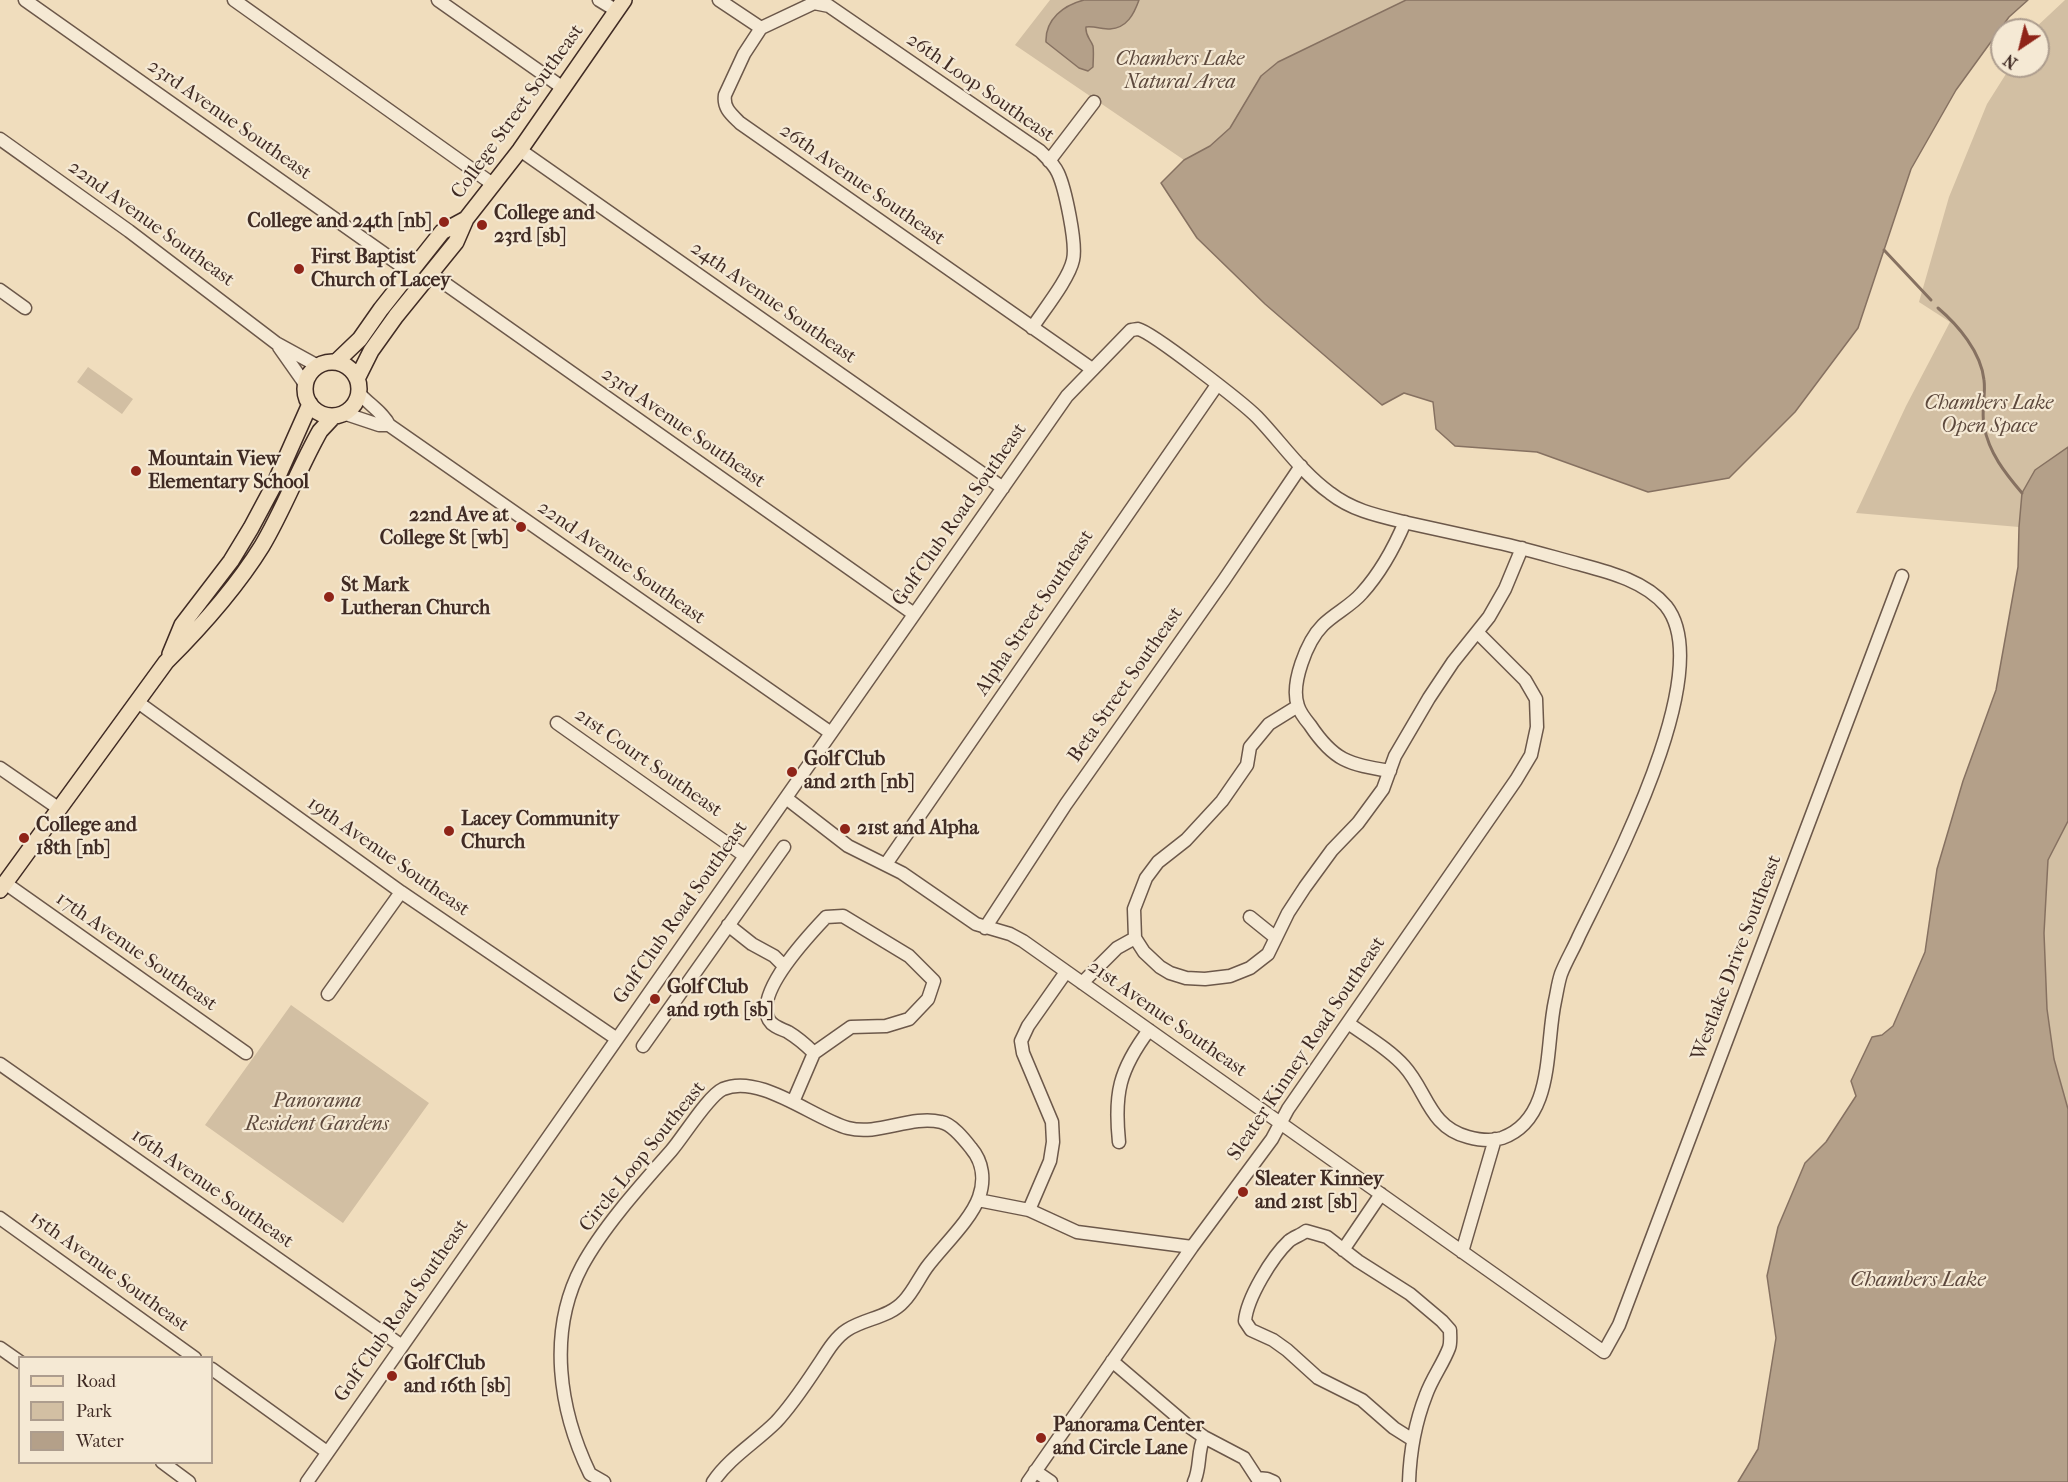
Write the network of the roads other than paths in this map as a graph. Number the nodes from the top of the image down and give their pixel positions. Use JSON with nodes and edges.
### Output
{"nodes":[{"id":1,"x":26,"y":0,"type":"edge"},
{"id":2,"x":234,"y":0,"type":"edge"},
{"id":3,"x":438,"y":0,"type":"edge"},
{"id":4,"x":599,"y":0,"type":"edge"},
{"id":5,"x":720,"y":0,"type":"edge"},
{"id":6,"x":620,"y":6,"type":"edge"},
{"id":7,"x":760,"y":28,"type":"junction"},
{"id":8,"x":563,"y":88,"type":"junction"},
{"id":9,"x":1094,"y":102,"type":"dead end"},
{"id":10,"x":0,"y":139,"type":"edge"},
{"id":11,"x":520,"y":150,"type":"junction"},
{"id":12,"x":1049,"y":160,"type":"junction"},
{"id":13,"x":494,"y":184,"type":"junction"},
{"id":14,"x":466,"y":219,"type":"junction"},
{"id":15,"x":410,"y":272,"type":"junction"},
{"id":16,"x":430,"y":273,"type":"junction"},
{"id":17,"x":0,"y":290,"type":"edge"},
{"id":18,"x":25,"y":308,"type":"dead end"},
{"id":19,"x":1032,"y":328,"type":"junction"},
{"id":20,"x":276,"y":343,"type":"junction"},
{"id":21,"x":336,"y":363,"type":"junction"},
{"id":22,"x":318,"y":366,"type":"junction"},
{"id":23,"x":1092,"y":369,"type":"junction"},
{"id":24,"x":306,"y":384,"type":"junction"},
{"id":25,"x":1217,"y":385,"type":"junction"},
{"id":26,"x":358,"y":386,"type":"junction"},
{"id":27,"x":310,"y":404,"type":"junction"},
{"id":28,"x":339,"y":414,"type":"junction"},
{"id":29,"x":389,"y":425,"type":"junction"},
{"id":30,"x":1300,"y":466,"type":"junction"},
{"id":31,"x":1003,"y":488,"type":"junction"},
{"id":32,"x":1405,"y":522,"type":"junction"},
{"id":33,"x":1522,"y":548,"type":"junction"},
{"id":34,"x":1902,"y":576,"type":"dead end"},
{"id":35,"x":914,"y":614,"type":"junction"},
{"id":36,"x":1477,"y":632,"type":"junction"},
{"id":37,"x":166,"y":662,"type":"junction"},
{"id":38,"x":139,"y":703,"type":"junction"},
{"id":39,"x":1298,"y":706,"type":"junction"},
{"id":40,"x":557,"y":723,"type":"dead end"},
{"id":41,"x":831,"y":733,"type":"junction"},
{"id":42,"x":0,"y":768,"type":"edge"},
{"id":43,"x":1390,"y":771,"type":"junction"},
{"id":44,"x":786,"y":798,"type":"junction"},
{"id":45,"x":58,"y":808,"type":"junction"},
{"id":46,"x":784,"y":847,"type":"dead end"},
{"id":47,"x":745,"y":856,"type":"junction"},
{"id":48,"x":886,"y":864,"type":"junction"},
{"id":49,"x":2,"y":886,"type":"edge"},
{"id":50,"x":401,"y":892,"type":"junction"},
{"id":51,"x":1250,"y":917,"type":"dead end"},
{"id":52,"x":728,"y":925,"type":"junction"},
{"id":53,"x":985,"y":928,"type":"junction"},
{"id":54,"x":1135,"y":938,"type":"junction"},
{"id":55,"x":1276,"y":938,"type":"junction"},
{"id":56,"x":784,"y":966,"type":"junction"},
{"id":57,"x":1066,"y":972,"type":"junction"},
{"id":58,"x":1082,"y":983,"type":"junction"},
{"id":59,"x":328,"y":994,"type":"dead end"},
{"id":60,"x":1348,"y":1023,"type":"junction"},
{"id":61,"x":1149,"y":1030,"type":"junction"},
{"id":62,"x":617,"y":1039,"type":"junction"},
{"id":63,"x":643,"y":1046,"type":"dead end"},
{"id":64,"x":246,"y":1053,"type":"dead end"},
{"id":65,"x":814,"y":1053,"type":"junction"},
{"id":66,"x":0,"y":1064,"type":"edge"},
{"id":67,"x":793,"y":1102,"type":"junction"},
{"id":68,"x":1281,"y":1123,"type":"junction"},
{"id":69,"x":1495,"y":1139,"type":"junction"},
{"id":70,"x":1119,"y":1143,"type":"dead end"},
{"id":71,"x":1381,"y":1194,"type":"junction"},
{"id":72,"x":978,"y":1200,"type":"junction"},
{"id":73,"x":1029,"y":1210,"type":"junction"},
{"id":74,"x":0,"y":1218,"type":"edge"},
{"id":75,"x":1192,"y":1247,"type":"junction"},
{"id":76,"x":1343,"y":1250,"type":"junction"},
{"id":77,"x":1462,"y":1252,"type":"junction"},
{"id":78,"x":402,"y":1346,"type":"junction"},
{"id":79,"x":0,"y":1348,"type":"edge"},
{"id":80,"x":1604,"y":1352,"type":"joint"},
{"id":81,"x":192,"y":1356,"type":"edge"},
{"id":82,"x":18,"y":1361,"type":"edge"},
{"id":83,"x":1112,"y":1361,"type":"junction"},
{"id":84,"x":213,"y":1371,"type":"edge"},
{"id":85,"x":1204,"y":1437,"type":"junction"},
{"id":86,"x":1413,"y":1440,"type":"junction"},
{"id":87,"x":327,"y":1452,"type":"junction"},
{"id":88,"x":165,"y":1464,"type":"edge"},
{"id":89,"x":1035,"y":1471,"type":"junction"},
{"id":90,"x":587,"y":1478,"type":"edge"},
{"id":91,"x":1256,"y":1480,"type":"edge"},
{"id":92,"x":189,"y":1482,"type":"edge"},
{"id":93,"x":307,"y":1482,"type":"edge"},
{"id":94,"x":604,"y":1482,"type":"edge"},
{"id":95,"x":712,"y":1482,"type":"edge"},
{"id":96,"x":1028,"y":1482,"type":"edge"},
{"id":97,"x":1051,"y":1482,"type":"edge"},
{"id":98,"x":1194,"y":1482,"type":"edge"},
{"id":99,"x":1274,"y":1482,"type":"edge"},
{"id":100,"x":1410,"y":1482,"type":"edge"}],
"edges":[{"from":1,"to":15,"type":"street","name":"23rd Avenue Southeast"},
{"from":2,"to":13,"type":"street"},
{"from":3,"to":8,"type":"street"},
{"from":4,"to":6,"type":"street"},
{"from":5,"to":7,"type":"street"},
{"from":6,"to":8,"type":"main road","name":"College Street Southeast"},
{"from":7,"to":12,"type":"street","name":"26th Loop Southeast"},
{"from":7,"to":19,"type":"street","name":"26th Avenue Southeast"},
{"from":8,"to":11,"type":"main road","name":"College Street Southeast"},
{"from":9,"to":12,"type":"street"},
{"from":10,"to":20,"type":"street","name":"22nd Avenue Southeast"},
{"from":11,"to":13,"type":"main road","name":"College Street Southeast"},
{"from":11,"to":31,"type":"street","name":"24th Avenue Southeast"},
{"from":12,"to":19,"type":"street","name":"26th Loop Southeast"},
{"from":13,"to":14,"type":"main road","name":"College Street Southeast"},
{"from":14,"to":15,"type":"main road","name":"College Street Southeast"},
{"from":14,"to":16,"type":"main road","name":"College Street Southeast"},
{"from":15,"to":21,"type":"main road","name":"College Street Southeast"},
{"from":16,"to":26,"type":"main road","name":"College Street Southeast"},
{"from":16,"to":35,"type":"street","name":"23rd Avenue Southeast"},
{"from":17,"to":18,"type":"street"},
{"from":19,"to":23,"type":"street","name":"26th Avenue Southeast"},
{"from":20,"to":22,"type":"street","name":"22nd Avenue Southeast"},
{"from":20,"to":24,"type":"street","name":"22nd Avenue Southeast"},
{"from":21,"to":22,"type":"main road"},
{"from":21,"to":26,"type":"main road"},
{"from":22,"to":24,"type":"main road"},
{"from":23,"to":25,"type":"street","name":"Golf Club Road Southeast"},
{"from":23,"to":31,"type":"street","name":"Golf Club Road Southeast"},
{"from":24,"to":27,"type":"main road"},
{"from":25,"to":30,"type":"street"},
{"from":25,"to":48,"type":"street","name":"Alpha Street Southeast"},
{"from":26,"to":28,"type":"main road"},
{"from":26,"to":29,"type":"street","name":"22nd Avenue Southeast"},
{"from":27,"to":28,"type":"main road"},
{"from":27,"to":37,"type":"main road"},
{"from":28,"to":29,"type":"street","name":"22nd Avenue Southeast"},
{"from":28,"to":37,"type":"main road"},
{"from":29,"to":41,"type":"street","name":"22nd Avenue Southeast"},
{"from":30,"to":32,"type":"street"},
{"from":30,"to":53,"type":"street","name":"Beta Street Southeast"},
{"from":31,"to":35,"type":"street","name":"Golf Club Road Southeast"},
{"from":32,"to":33,"type":"street"},
{"from":32,"to":39,"type":"street"},
{"from":33,"to":36,"type":"street"},
{"from":33,"to":69,"type":"street"},
{"from":34,"to":80,"type":"street","name":"Westlake Drive Southeast"},
{"from":35,"to":41,"type":"street","name":"Golf Club Road Southeast"},
{"from":36,"to":43,"type":"street"},
{"from":36,"to":60,"type":"street","name":"Sleater Kinney Road Southeast"},
{"from":37,"to":38,"type":"main road"},
{"from":38,"to":45,"type":"main road"},
{"from":38,"to":50,"type":"street","name":"19th Avenue Southeast"},
{"from":39,"to":43,"type":"street"},
{"from":39,"to":54,"type":"street"},
{"from":40,"to":47,"type":"street","name":"21st Court Southeast"},
{"from":41,"to":44,"type":"street","name":"Golf Club Road Southeast"},
{"from":42,"to":45,"type":"street"},
{"from":43,"to":55,"type":"street"},
{"from":44,"to":47,"type":"street","name":"Golf Club Road Southeast"},
{"from":44,"to":48,"type":"street","name":"21st Avenue Southeast"},
{"from":45,"to":49,"type":"main road"},
{"from":46,"to":52,"type":"street"},
{"from":47,"to":62,"type":"street","name":"Golf Club Road Southeast"},
{"from":48,"to":53,"type":"street","name":"21st Avenue Southeast"},
{"from":49,"to":64,"type":"street","name":"17th Avenue Southeast"},
{"from":50,"to":59,"type":"street"},
{"from":50,"to":62,"type":"street","name":"19th Avenue Southeast"},
{"from":51,"to":55,"type":"street"},
{"from":52,"to":56,"type":"street"},
{"from":52,"to":63,"type":"street"},
{"from":53,"to":57,"type":"street","name":"21st Avenue Southeast"},
{"from":54,"to":55,"type":"street"},
{"from":54,"to":58,"type":"street"},
{"from":56,"to":65,"type":"street"},
{"from":56,"to":65,"type":"street"},
{"from":57,"to":58,"type":"street","name":"21st Avenue Southeast"},
{"from":57,"to":73,"type":"street"},
{"from":58,"to":61,"type":"street","name":"21st Avenue Southeast"},
{"from":60,"to":68,"type":"street","name":"Sleater Kinney Road Southeast"},
{"from":60,"to":69,"type":"street"},
{"from":61,"to":68,"type":"street","name":"21st Avenue Southeast"},
{"from":61,"to":70,"type":"street"},
{"from":62,"to":78,"type":"street","name":"Golf Club Road Southeast"},
{"from":65,"to":67,"type":"street"},
{"from":66,"to":78,"type":"street","name":"16th Avenue Southeast"},
{"from":67,"to":72,"type":"street","name":"Circle Loop Southeast"},
{"from":67,"to":90,"type":"street","name":"Circle Loop Southeast"},
{"from":68,"to":71,"type":"street","name":"21st Avenue Southeast"},
{"from":68,"to":75,"type":"street","name":"Sleater Kinney Road Southeast"},
{"from":69,"to":77,"type":"street"},
{"from":71,"to":76,"type":"street"},
{"from":71,"to":77,"type":"street","name":"21st Avenue Southeast"},
{"from":72,"to":73,"type":"street"},
{"from":72,"to":95,"type":"street"},
{"from":73,"to":75,"type":"street"},
{"from":74,"to":81,"type":"street","name":"15th Avenue Southeast"},
{"from":75,"to":83,"type":"street","name":"Sleater Kinney Road Southeast"},
{"from":76,"to":86,"type":"street"},
{"from":76,"to":86,"type":"street"},
{"from":77,"to":80,"type":"street","name":"21st Avenue Southeast"},
{"from":78,"to":87,"type":"street","name":"Golf Club Road Southeast"},
{"from":79,"to":82,"type":"street"},
{"from":83,"to":85,"type":"street"},
{"from":83,"to":89,"type":"street","name":"Sleater Kinney Road Southeast"},
{"from":84,"to":87,"type":"street"},
{"from":85,"to":91,"type":"street"},
{"from":85,"to":98,"type":"street"},
{"from":86,"to":100,"type":"street"},
{"from":87,"to":93,"type":"street","name":"Golf Club Road Southeast"},
{"from":88,"to":92,"type":"street"},
{"from":89,"to":96,"type":"street","name":"Sleater Kinney Road Southeast"},
{"from":89,"to":97,"type":"street"},
{"from":90,"to":94,"type":"street","name":"Circle Loop Southeast"},
{"from":91,"to":99,"type":"street"}]}
